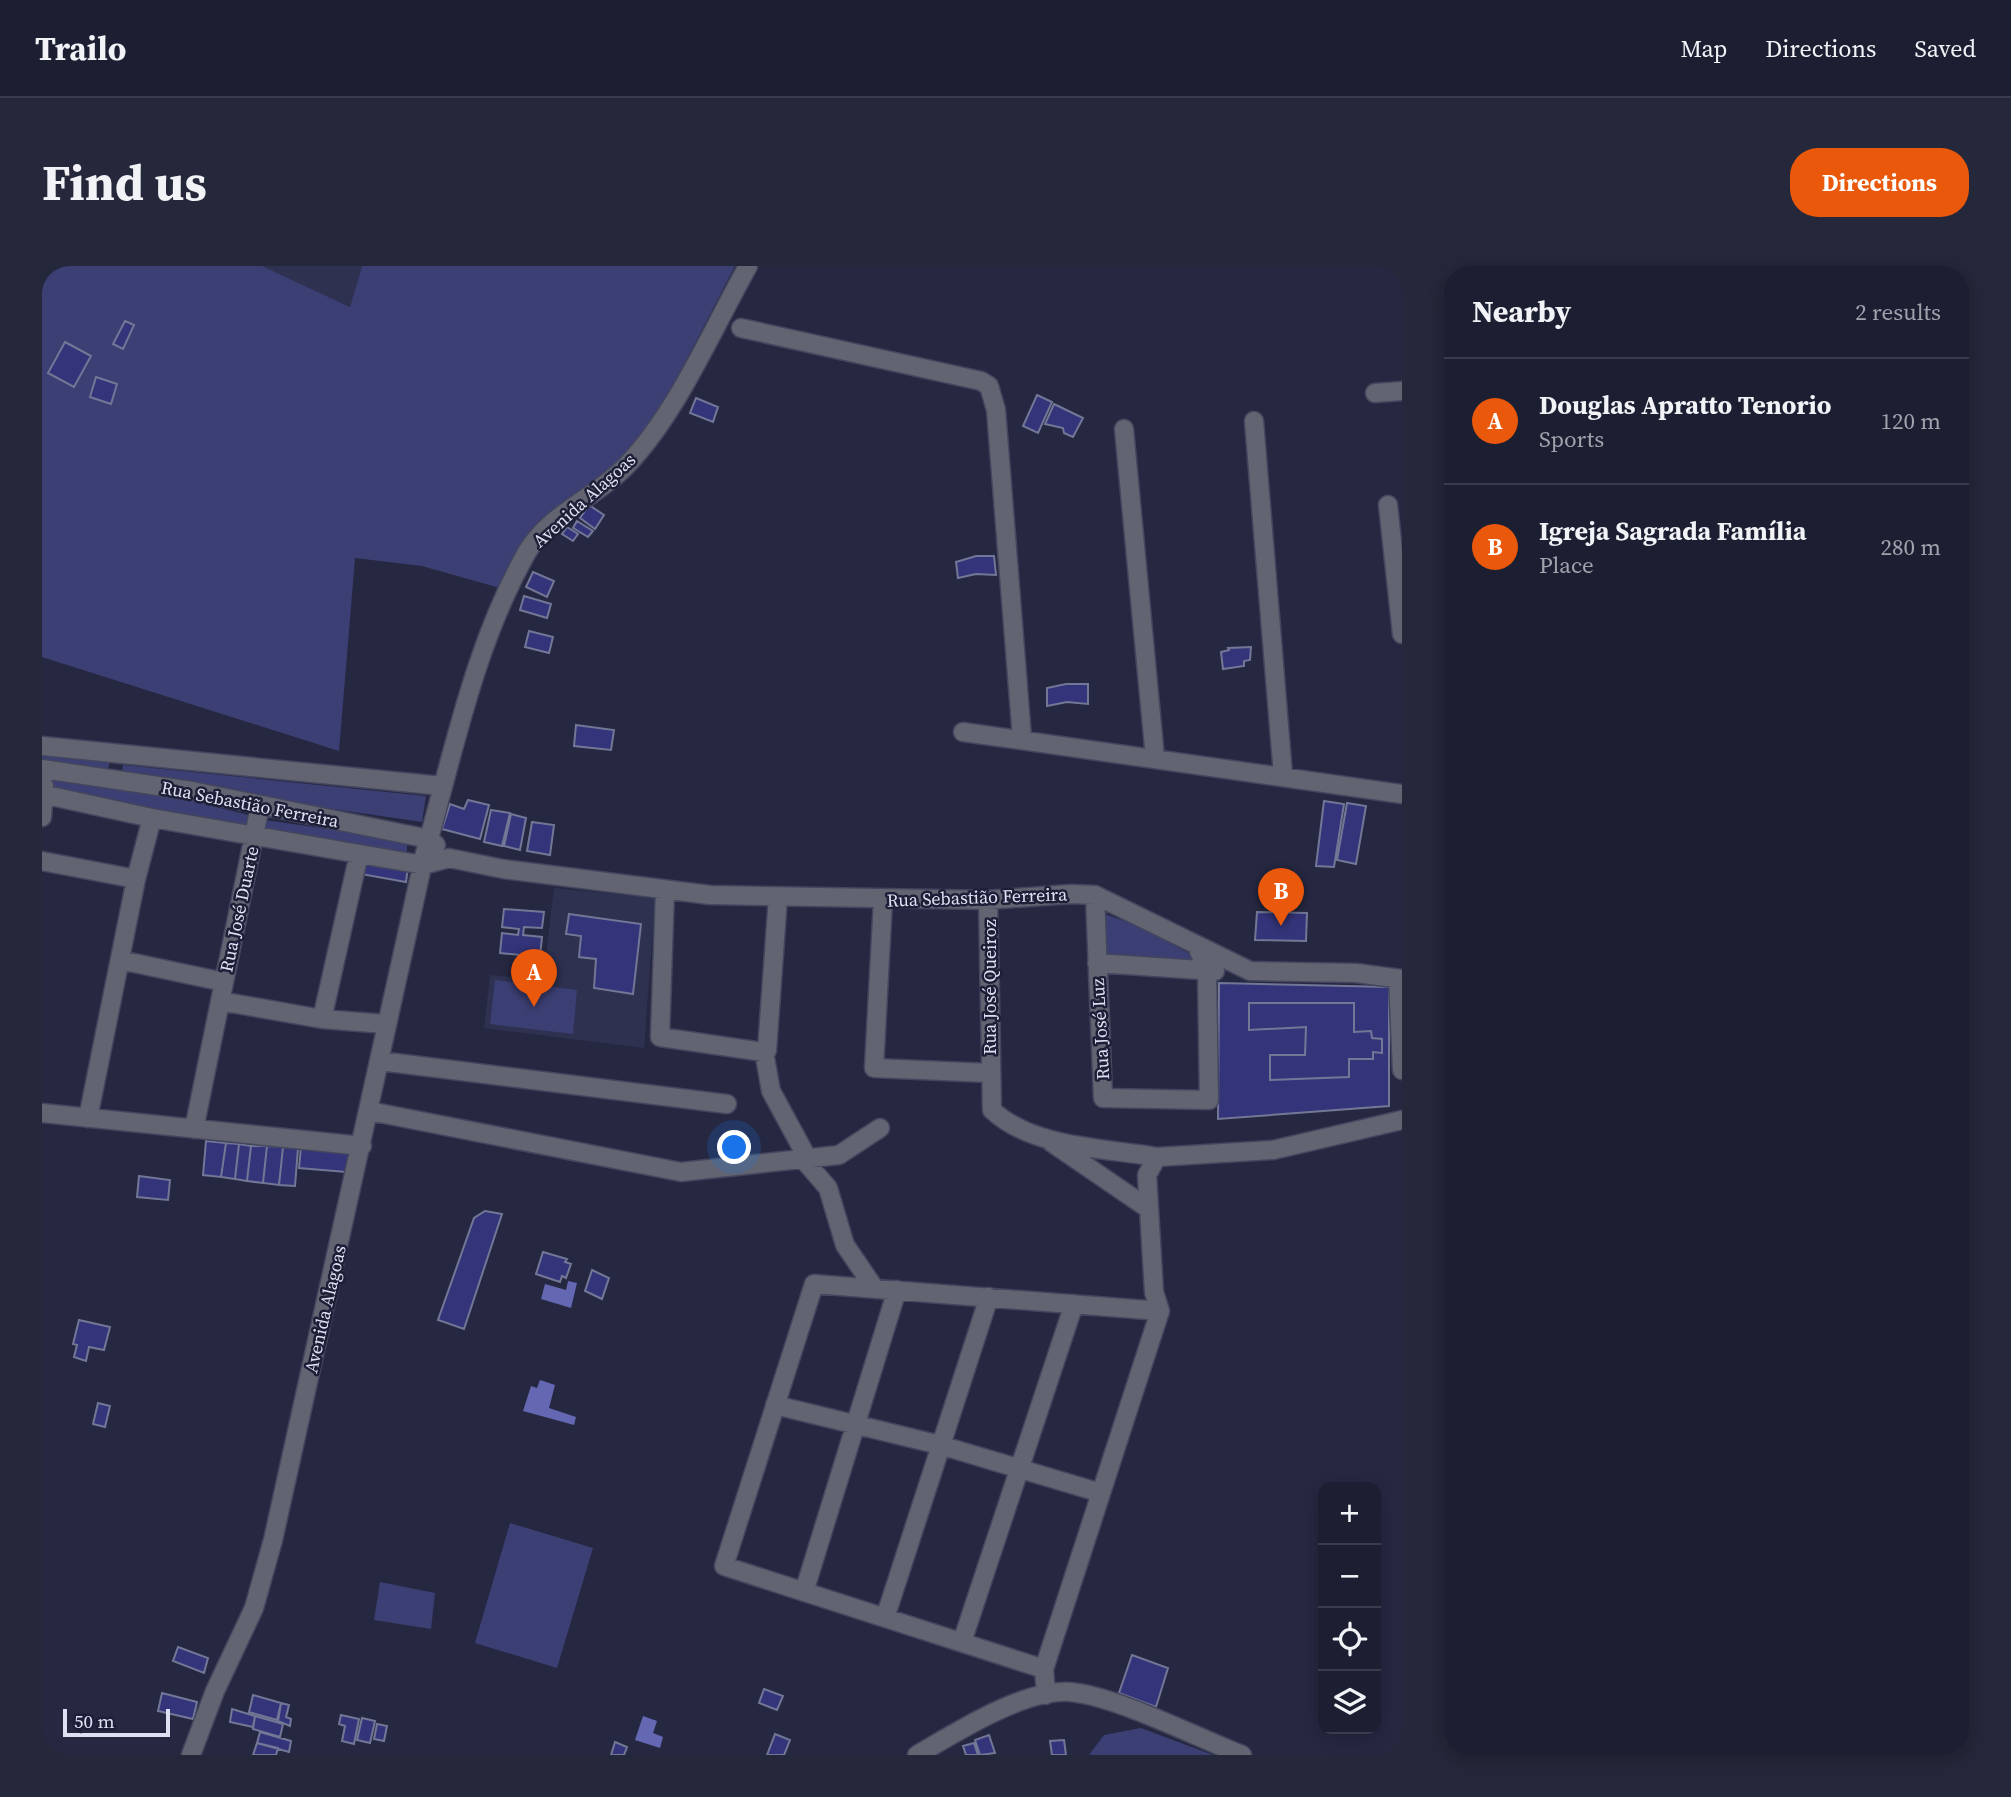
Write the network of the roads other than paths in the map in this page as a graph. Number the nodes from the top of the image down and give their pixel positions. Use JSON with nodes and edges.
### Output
{"nodes":[{"id":1,"x":748,"y":266,"type":"edge"},
{"id":2,"x":741,"y":328,"type":"dead end"},
{"id":3,"x":1402,"y":391,"type":"edge"},
{"id":4,"x":1375,"y":393,"type":"dead end"},
{"id":5,"x":1254,"y":421,"type":"dead end"},
{"id":6,"x":1124,"y":429,"type":"dead end"},
{"id":7,"x":1388,"y":505,"type":"dead end"},
{"id":8,"x":1402,"y":634,"type":"edge"},
{"id":9,"x":963,"y":732,"type":"dead end"},
{"id":10,"x":1022,"y":738,"type":"junction"},
{"id":11,"x":42,"y":746,"type":"edge"},
{"id":12,"x":118,"y":753,"type":"junction"},
{"id":13,"x":1155,"y":758,"type":"junction"},
{"id":14,"x":42,"y":769,"type":"edge"},
{"id":15,"x":1283,"y":775,"type":"junction"},
{"id":16,"x":116,"y":779,"type":"junction"},
{"id":17,"x":442,"y":786,"type":"junction"},
{"id":18,"x":43,"y":789,"type":"edge"},
{"id":19,"x":1402,"y":794,"type":"edge"},
{"id":20,"x":260,"y":806,"type":"junction"},
{"id":21,"x":42,"y":817,"type":"edge"},
{"id":22,"x":152,"y":818,"type":"junction"},
{"id":23,"x":255,"y":836,"type":"junction"},
{"id":24,"x":428,"y":847,"type":"junction"},
{"id":25,"x":359,"y":855,"type":"junction"},
{"id":26,"x":42,"y":861,"type":"edge"},
{"id":27,"x":136,"y":879,"type":"junction"},
{"id":28,"x":665,"y":890,"type":"junction"},
{"id":29,"x":1095,"y":895,"type":"junction"},
{"id":30,"x":778,"y":897,"type":"junction"},
{"id":31,"x":883,"y":900,"type":"junction"},
{"id":32,"x":988,"y":900,"type":"junction"},
{"id":33,"x":1197,"y":946,"type":"junction"},
{"id":34,"x":120,"y":960,"type":"junction"},
{"id":35,"x":1097,"y":963,"type":"junction"},
{"id":36,"x":1207,"y":971,"type":"junction"},
{"id":37,"x":1250,"y":971,"type":"junction"},
{"id":38,"x":1400,"y":979,"type":"edge"},
{"id":39,"x":224,"y":982,"type":"junction"},
{"id":40,"x":220,"y":1001,"type":"junction"},
{"id":41,"x":322,"y":1019,"type":"junction"},
{"id":42,"x":385,"y":1024,"type":"junction"},
{"id":43,"x":765,"y":1052,"type":"junction"},
{"id":44,"x":380,"y":1062,"type":"junction"},
{"id":45,"x":1402,"y":1070,"type":"edge"},
{"id":46,"x":989,"y":1073,"type":"junction"},
{"id":47,"x":726,"y":1104,"type":"dead end"},
{"id":48,"x":369,"y":1111,"type":"junction"},
{"id":49,"x":42,"y":1113,"type":"edge"},
{"id":50,"x":88,"y":1118,"type":"junction"},
{"id":51,"x":1402,"y":1120,"type":"edge"},
{"id":52,"x":880,"y":1128,"type":"dead end"},
{"id":53,"x":194,"y":1129,"type":"junction"},
{"id":54,"x":1045,"y":1138,"type":"junction"},
{"id":55,"x":362,"y":1146,"type":"junction"},
{"id":56,"x":1157,"y":1157,"type":"junction"},
{"id":57,"x":803,"y":1159,"type":"junction"},
{"id":58,"x":1149,"y":1209,"type":"junction"},
{"id":59,"x":875,"y":1289,"type":"junction"},
{"id":60,"x":897,"y":1290,"type":"junction"},
{"id":61,"x":989,"y":1297,"type":"junction"},
{"id":62,"x":1074,"y":1304,"type":"junction"},
{"id":63,"x":1160,"y":1311,"type":"junction"},
{"id":64,"x":775,"y":1405,"type":"junction"},
{"id":65,"x":855,"y":1423,"type":"junction"},
{"id":66,"x":940,"y":1445,"type":"junction"},
{"id":67,"x":1019,"y":1470,"type":"junction"},
{"id":68,"x":1101,"y":1493,"type":"junction"},
{"id":69,"x":804,"y":1592,"type":"junction"},
{"id":70,"x":886,"y":1618,"type":"junction"},
{"id":71,"x":962,"y":1643,"type":"junction"},
{"id":72,"x":1044,"y":1669,"type":"junction"},
{"id":73,"x":1046,"y":1695,"type":"junction"},
{"id":74,"x":191,"y":1755,"type":"edge"},
{"id":75,"x":917,"y":1755,"type":"edge"},
{"id":76,"x":1242,"y":1755,"type":"edge"}],
"edges":[{"from":1,"to":17,"type":"street","name":"Avenida Alagoas"},
{"from":2,"to":10,"type":"street"},
{"from":3,"to":4,"type":"street"},
{"from":5,"to":15,"type":"street"},
{"from":6,"to":13,"type":"street"},
{"from":7,"to":8,"type":"street"},
{"from":9,"to":10,"type":"street"},
{"from":10,"to":13,"type":"street"},
{"from":11,"to":12,"type":"street","name":"Rua Sebastião Ferreira"},
{"from":12,"to":16,"type":"street"},
{"from":12,"to":17,"type":"street","name":"Rua Sebastião Ferreira"},
{"from":13,"to":15,"type":"street"},
{"from":14,"to":16,"type":"street","name":"Rua Sebastião Ferreira"},
{"from":15,"to":19,"type":"street"},
{"from":16,"to":20,"type":"street","name":"Rua Sebastião Ferreira"},
{"from":17,"to":24,"type":"street","name":"Avenida Alagoas"},
{"from":18,"to":21,"type":"street"},
{"from":18,"to":22,"type":"street","name":"Rua Sebastião Ferreira"},
{"from":20,"to":23,"type":"street","name":"Rua José Duarte"},
{"from":20,"to":24,"type":"street","name":"Rua Sebastião Ferreira"},
{"from":22,"to":23,"type":"street","name":"Rua Sebastião Ferreira"},
{"from":22,"to":27,"type":"street"},
{"from":23,"to":25,"type":"street","name":"Rua Sebastião Ferreira"},
{"from":23,"to":39,"type":"street","name":"Rua José Duarte"},
{"from":24,"to":25,"type":"street","name":"Rua Sebastião Ferreira"},
{"from":24,"to":28,"type":"street","name":"Rua Sebastião Ferreira"},
{"from":24,"to":42,"type":"street","name":"Avenida Alagoas"},
{"from":25,"to":41,"type":"street"},
{"from":26,"to":27,"type":"street"},
{"from":27,"to":34,"type":"street"},
{"from":28,"to":30,"type":"street","name":"Rua Sebastião Ferreira"},
{"from":28,"to":43,"type":"street"},
{"from":29,"to":32,"type":"street","name":"Rua Sebastião Ferreira"},
{"from":29,"to":33,"type":"street","name":"Rua Sebastião Ferreira"},
{"from":29,"to":35,"type":"street","name":"Rua José Luz"},
{"from":30,"to":31,"type":"street","name":"Rua Sebastião Ferreira"},
{"from":30,"to":43,"type":"street"},
{"from":31,"to":32,"type":"street","name":"Rua Sebastião Ferreira"},
{"from":31,"to":46,"type":"street"},
{"from":32,"to":46,"type":"street","name":"Rua José Queiroz"},
{"from":33,"to":36,"type":"street"},
{"from":33,"to":37,"type":"street","name":"Rua Sebastião Ferreira"},
{"from":34,"to":39,"type":"street"},
{"from":34,"to":50,"type":"street"},
{"from":35,"to":36,"type":"street"},
{"from":35,"to":36,"type":"street","name":"Rua José Luz"},
{"from":36,"to":37,"type":"street"},
{"from":37,"to":38,"type":"street","name":"Rua Sebastião Ferreira"},
{"from":38,"to":45,"type":"street","name":"Rua Sebastião Ferreira"},
{"from":39,"to":40,"type":"street","name":"Rua José Duarte"},
{"from":40,"to":41,"type":"street"},
{"from":40,"to":53,"type":"street","name":"Rua José Duarte"},
{"from":41,"to":42,"type":"street"},
{"from":42,"to":44,"type":"street","name":"Avenida Alagoas"},
{"from":43,"to":57,"type":"street"},
{"from":44,"to":47,"type":"street"},
{"from":44,"to":48,"type":"street","name":"Avenida Alagoas"},
{"from":46,"to":54,"type":"street","name":"Rua José Queiroz"},
{"from":48,"to":55,"type":"street","name":"Avenida Alagoas"},
{"from":48,"to":57,"type":"street"},
{"from":49,"to":50,"type":"street"},
{"from":50,"to":53,"type":"street"},
{"from":51,"to":56,"type":"street"},
{"from":52,"to":57,"type":"street"},
{"from":53,"to":55,"type":"street"},
{"from":54,"to":56,"type":"street"},
{"from":54,"to":58,"type":"street"},
{"from":55,"to":74,"type":"street","name":"Avenida Alagoas"},
{"from":56,"to":58,"type":"street"},
{"from":57,"to":59,"type":"street"},
{"from":58,"to":63,"type":"street"},
{"from":59,"to":60,"type":"street"},
{"from":59,"to":64,"type":"street"},
{"from":60,"to":61,"type":"street"},
{"from":60,"to":65,"type":"street"},
{"from":61,"to":62,"type":"street"},
{"from":61,"to":66,"type":"street"},
{"from":62,"to":63,"type":"street"},
{"from":62,"to":67,"type":"street"},
{"from":63,"to":68,"type":"street"},
{"from":64,"to":65,"type":"street"},
{"from":64,"to":69,"type":"street"},
{"from":65,"to":66,"type":"street"},
{"from":65,"to":69,"type":"street"},
{"from":66,"to":67,"type":"street"},
{"from":66,"to":70,"type":"street"},
{"from":67,"to":68,"type":"street"},
{"from":67,"to":71,"type":"street"},
{"from":68,"to":72,"type":"street"},
{"from":69,"to":70,"type":"street"},
{"from":70,"to":71,"type":"street"},
{"from":71,"to":72,"type":"street"},
{"from":72,"to":73,"type":"street"},
{"from":73,"to":75,"type":"street"},
{"from":73,"to":76,"type":"street"}]}
